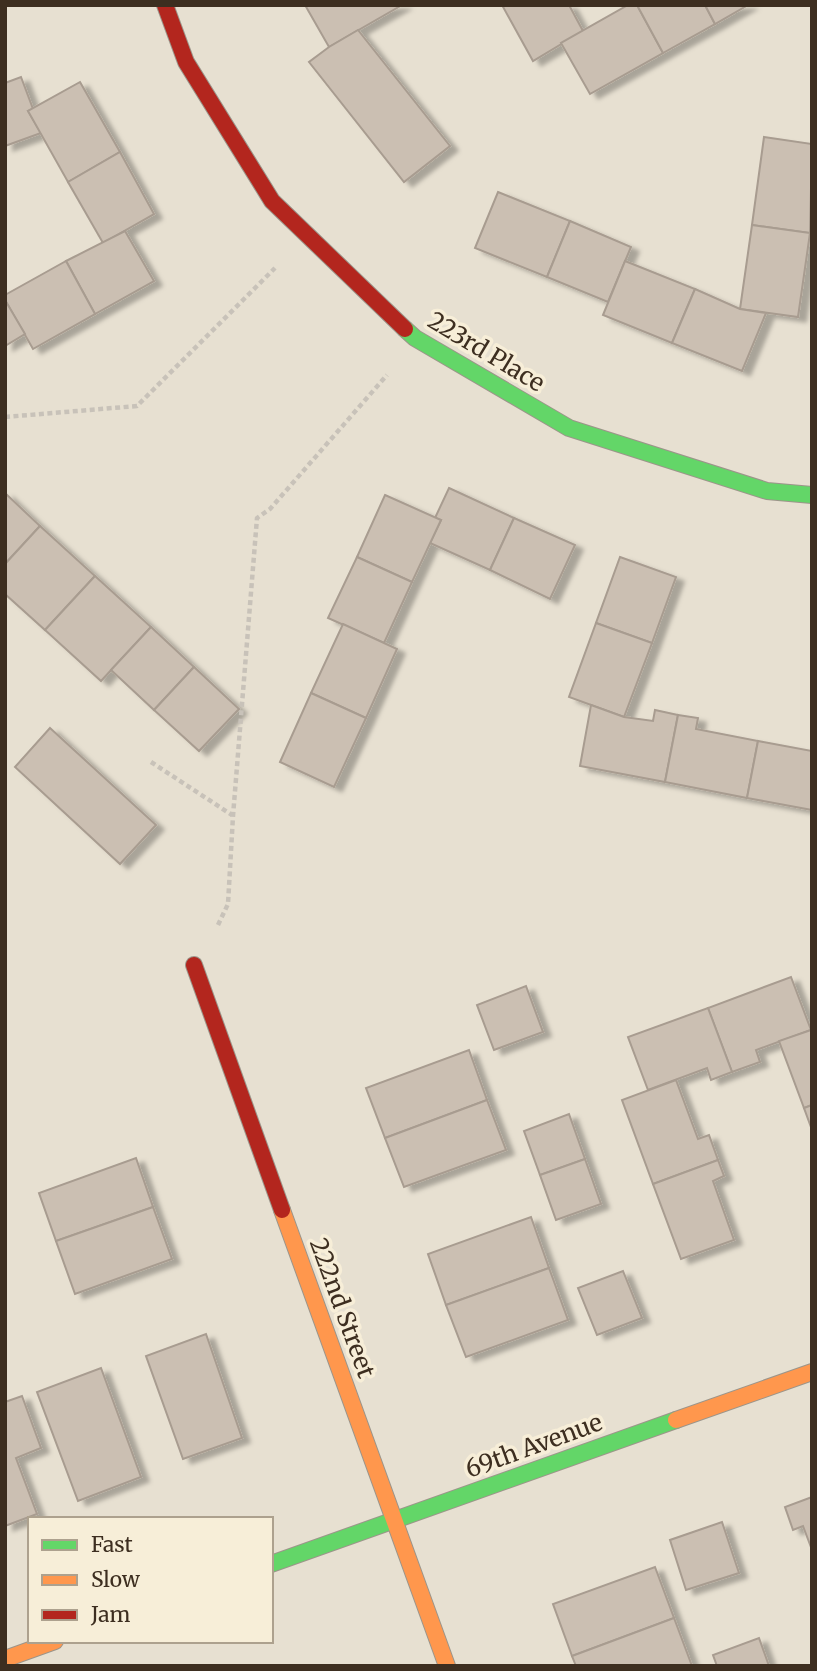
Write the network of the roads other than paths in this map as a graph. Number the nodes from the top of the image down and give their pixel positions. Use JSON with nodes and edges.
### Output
{"nodes":[{"id":1,"x":165,"y":5,"type":"edge"},
{"id":2,"x":812,"y":495,"type":"edge"},
{"id":3,"x":194,"y":965,"type":"road end"},
{"id":4,"x":812,"y":1372,"type":"edge"},
{"id":5,"x":394,"y":1520,"type":"junction"},
{"id":6,"x":273,"y":1563,"type":"edge"},
{"id":7,"x":49,"y":1643,"type":"edge"},
{"id":8,"x":5,"y":1659,"type":"edge"},
{"id":9,"x":447,"y":1666,"type":"edge"}],
"edges":[{"from":1,"to":2,"type":"street","name":"223rd Place"},
{"from":3,"to":5,"type":"street","name":"222nd Street"},
{"from":4,"to":5,"type":"street","name":"69th Avenue"},
{"from":5,"to":6,"type":"street","name":"69th Avenue"},
{"from":5,"to":9,"type":"street","name":"222nd Street"},
{"from":7,"to":8,"type":"street"}]}
